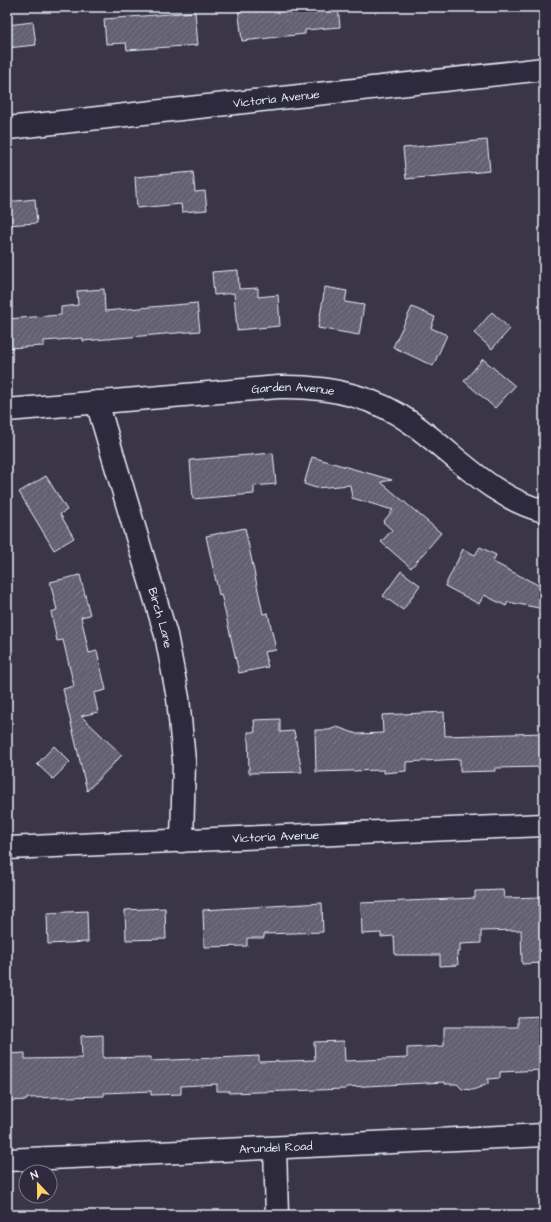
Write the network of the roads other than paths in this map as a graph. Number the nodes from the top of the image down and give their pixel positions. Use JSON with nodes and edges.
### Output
{"nodes":[{"id":1,"x":544,"y":69,"type":"edge"},
{"id":2,"x":8,"y":128,"type":"dead end"},
{"id":3,"x":97,"y":402,"type":"junction"},
{"id":4,"x":7,"y":410,"type":"edge"},
{"id":5,"x":544,"y":512,"type":"edge"},
{"id":6,"x":544,"y":825,"type":"edge"},
{"id":7,"x":182,"y":841,"type":"junction"},
{"id":8,"x":7,"y":848,"type":"edge"},
{"id":9,"x":544,"y":1135,"type":"edge"},
{"id":10,"x":275,"y":1148,"type":"junction"},
{"id":11,"x":7,"y":1160,"type":"edge"},
{"id":12,"x":277,"y":1215,"type":"edge"}],
"edges":[{"from":1,"to":2,"type":"street","name":"Victoria Avenue"},
{"from":3,"to":4,"type":"street","name":"Garden Avenue"},
{"from":3,"to":5,"type":"street","name":"Garden Avenue"},
{"from":3,"to":7,"type":"street","name":"Birch Lane"},
{"from":6,"to":7,"type":"street","name":"Victoria Avenue"},
{"from":7,"to":8,"type":"street","name":"Victoria Avenue"},
{"from":9,"to":10,"type":"street","name":"Arundel Road"},
{"from":10,"to":11,"type":"street","name":"Arundel Road"},
{"from":10,"to":12,"type":"street"}]}
